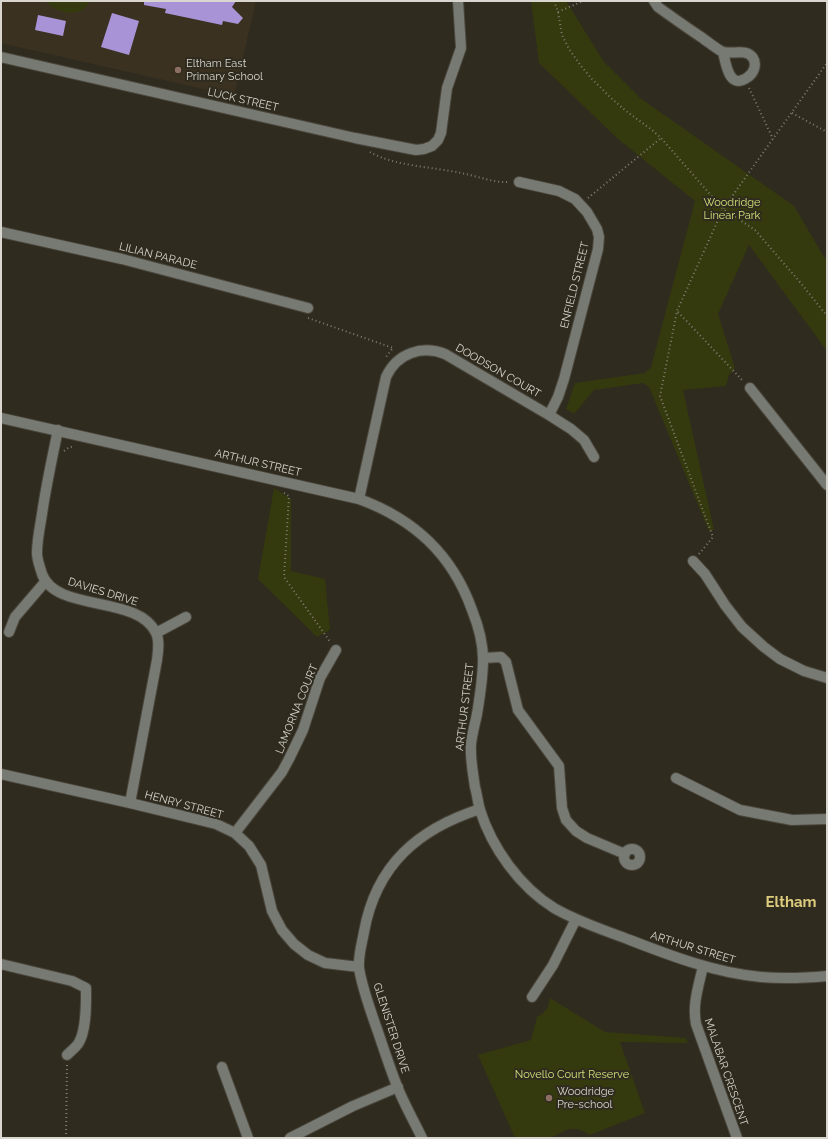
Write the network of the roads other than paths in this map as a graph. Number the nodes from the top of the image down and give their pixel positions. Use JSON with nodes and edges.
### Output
{"nodes":[{"id":1,"x":458,"y":1,"type":"edge"},
{"id":2,"x":654,"y":1,"type":"edge"},
{"id":3,"x":723,"y":52,"type":"junction"},
{"id":4,"x":1,"y":56,"type":"edge"},
{"id":5,"x":519,"y":182,"type":"dead end"},
{"id":6,"x":1,"y":232,"type":"edge"},
{"id":7,"x":306,"y":312,"type":"road end"},
{"id":8,"x":750,"y":388,"type":"road end"},
{"id":9,"x":549,"y":415,"type":"junction"},
{"id":10,"x":1,"y":418,"type":"edge"},
{"id":11,"x":58,"y":430,"type":"junction"},
{"id":12,"x":594,"y":457,"type":"dead end"},
{"id":13,"x":827,"y":484,"type":"edge"},
{"id":14,"x":359,"y":499,"type":"junction"},
{"id":15,"x":693,"y":561,"type":"road end"},
{"id":16,"x":46,"y":582,"type":"junction"},
{"id":17,"x":186,"y":617,"type":"dead end"},
{"id":18,"x":9,"y":632,"type":"dead end"},
{"id":19,"x":156,"y":633,"type":"junction"},
{"id":20,"x":336,"y":650,"type":"road end"},
{"id":21,"x":483,"y":658,"type":"junction"},
{"id":22,"x":827,"y":678,"type":"edge"},
{"id":23,"x":1,"y":774,"type":"edge"},
{"id":24,"x":676,"y":778,"type":"dead end"},
{"id":25,"x":130,"y":803,"type":"junction"},
{"id":26,"x":480,"y":809,"type":"junction"},
{"id":27,"x":827,"y":819,"type":"edge"},
{"id":28,"x":235,"y":833,"type":"junction"},
{"id":29,"x":625,"y":854,"type":"dead end"},
{"id":30,"x":576,"y":919,"type":"junction"},
{"id":31,"x":1,"y":964,"type":"edge"},
{"id":32,"x":703,"y":966,"type":"junction"},
{"id":33,"x":359,"y":967,"type":"junction"},
{"id":34,"x":827,"y":976,"type":"edge"},
{"id":35,"x":532,"y":996,"type":"dead end"},
{"id":36,"x":67,"y":1055,"type":"road end"},
{"id":37,"x":222,"y":1067,"type":"dead end"},
{"id":38,"x":398,"y":1087,"type":"junction"},
{"id":39,"x":248,"y":1138,"type":"edge"},
{"id":40,"x":290,"y":1138,"type":"edge"},
{"id":41,"x":422,"y":1138,"type":"edge"},
{"id":42,"x":737,"y":1138,"type":"edge"}],
"edges":[{"from":1,"to":4,"type":"street","name":"LUCK STREET"},
{"from":2,"to":3,"type":"street"},
{"from":3,"to":3,"type":"street"},
{"from":5,"to":9,"type":"street","name":"ENFIELD STREET"},
{"from":6,"to":7,"type":"street","name":"LILIAN PARADE"},
{"from":8,"to":13,"type":"street"},
{"from":9,"to":12,"type":"street","name":"DOODSON COURT"},
{"from":9,"to":14,"type":"street","name":"DOODSON COURT"},
{"from":10,"to":11,"type":"street","name":"ARTHUR STREET"},
{"from":11,"to":14,"type":"street","name":"ARTHUR STREET"},
{"from":11,"to":16,"type":"street"},
{"from":14,"to":21,"type":"street","name":"ARTHUR STREET"},
{"from":15,"to":22,"type":"street"},
{"from":16,"to":18,"type":"street"},
{"from":16,"to":19,"type":"street","name":"DAVIES DRIVE"},
{"from":17,"to":19,"type":"street"},
{"from":19,"to":25,"type":"street"},
{"from":20,"to":28,"type":"street","name":"LAMORNA COURT"},
{"from":21,"to":26,"type":"street","name":"ARTHUR STREET"},
{"from":21,"to":29,"type":"street"},
{"from":23,"to":25,"type":"street","name":"HENRY STREET"},
{"from":24,"to":27,"type":"street"},
{"from":25,"to":28,"type":"street","name":"HENRY STREET"},
{"from":26,"to":30,"type":"street","name":"ARTHUR STREET"},
{"from":26,"to":33,"type":"street","name":"GLENISTER DRIVE"},
{"from":28,"to":33,"type":"street","name":"HENRY STREET"},
{"from":30,"to":32,"type":"street","name":"ARTHUR STREET"},
{"from":30,"to":35,"type":"street"},
{"from":31,"to":36,"type":"street"},
{"from":32,"to":34,"type":"street","name":"ARTHUR STREET"},
{"from":32,"to":42,"type":"street","name":"MALABAR CRESCENT"},
{"from":33,"to":38,"type":"street","name":"GLENISTER DRIVE"},
{"from":37,"to":39,"type":"street"},
{"from":38,"to":40,"type":"street"},
{"from":38,"to":41,"type":"street","name":"GLENISTER DRIVE"}]}
